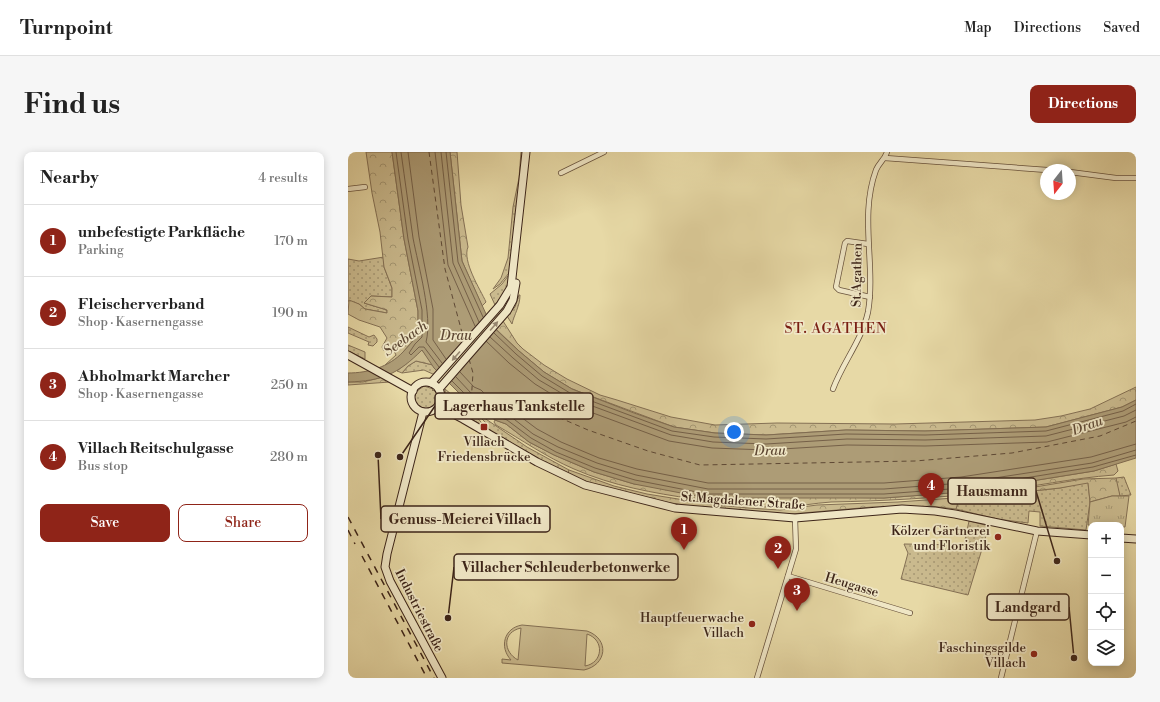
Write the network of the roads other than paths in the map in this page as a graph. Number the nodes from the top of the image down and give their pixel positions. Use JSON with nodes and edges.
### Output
{"nodes":[{"id":1,"x":526,"y":152,"type":"edge"},
{"id":2,"x":604,"y":152,"type":"edge"},
{"id":3,"x":887,"y":152,"type":"edge"},
{"id":4,"x":885,"y":158,"type":"junction"},
{"id":5,"x":1040,"y":169,"type":"edge"},
{"id":6,"x":561,"y":173,"type":"dead end"},
{"id":7,"x":1076,"y":173,"type":"edge"},
{"id":8,"x":1136,"y":178,"type":"edge"},
{"id":9,"x":365,"y":187,"type":"dead end"},
{"id":10,"x":348,"y":190,"type":"edge"},
{"id":11,"x":868,"y":244,"type":"junction"},
{"id":12,"x":516,"y":256,"type":"junction"},
{"id":13,"x":870,"y":298,"type":"junction"},
{"id":14,"x":348,"y":355,"type":"edge"},
{"id":15,"x":432,"y":382,"type":"junction"},
{"id":16,"x":440,"y":388,"type":"junction"},
{"id":17,"x":833,"y":389,"type":"dead end"},
{"id":18,"x":413,"y":391,"type":"junction"},
{"id":19,"x":438,"y":406,"type":"junction"},
{"id":20,"x":423,"y":412,"type":"junction"},
{"id":21,"x":795,"y":518,"type":"junction"},
{"id":22,"x":1037,"y":532,"type":"junction"},
{"id":23,"x":1088,"y":536,"type":"edge"},
{"id":24,"x":1124,"y":538,"type":"edge"},
{"id":25,"x":1136,"y":539,"type":"edge"},
{"id":26,"x":788,"y":576,"type":"junction"},
{"id":27,"x":910,"y":613,"type":"dead end"},
{"id":28,"x":442,"y":678,"type":"edge"},
{"id":29,"x":757,"y":678,"type":"edge"},
{"id":30,"x":1001,"y":678,"type":"edge"}],
"edges":[{"from":1,"to":12,"type":"street"},
{"from":2,"to":6,"type":"street"},
{"from":3,"to":4,"type":"street","name":"St.Agathen"},
{"from":4,"to":5,"type":"street"},
{"from":4,"to":11,"type":"street","name":"St.Agathen"},
{"from":7,"to":8,"type":"street"},
{"from":9,"to":10,"type":"street"},
{"from":11,"to":13,"type":"street","name":"St.Agathen"},
{"from":11,"to":13,"type":"street"},
{"from":12,"to":15,"type":"street","one_way":true},
{"from":16,"to":12,"type":"street","one_way":true},
{"from":13,"to":17,"type":"street","name":"St.Agathen"},
{"from":14,"to":18,"type":"street"},
{"from":15,"to":16,"type":"street"},
{"from":15,"to":18,"type":"street"},
{"from":16,"to":19,"type":"street"},
{"from":18,"to":20,"type":"street"},
{"from":19,"to":20,"type":"street"},
{"from":19,"to":21,"type":"street","name":"St.Magdalener Straße"},
{"from":20,"to":28,"type":"street","name":"Industriestraße"},
{"from":21,"to":22,"type":"street","name":"St.Magdalener Straße"},
{"from":21,"to":26,"type":"street"},
{"from":22,"to":23,"type":"street","name":"St.Magdalener Straße"},
{"from":22,"to":30,"type":"street"},
{"from":24,"to":25,"type":"street"},
{"from":26,"to":27,"type":"street","name":"Heugasse"},
{"from":26,"to":29,"type":"street"}]}
